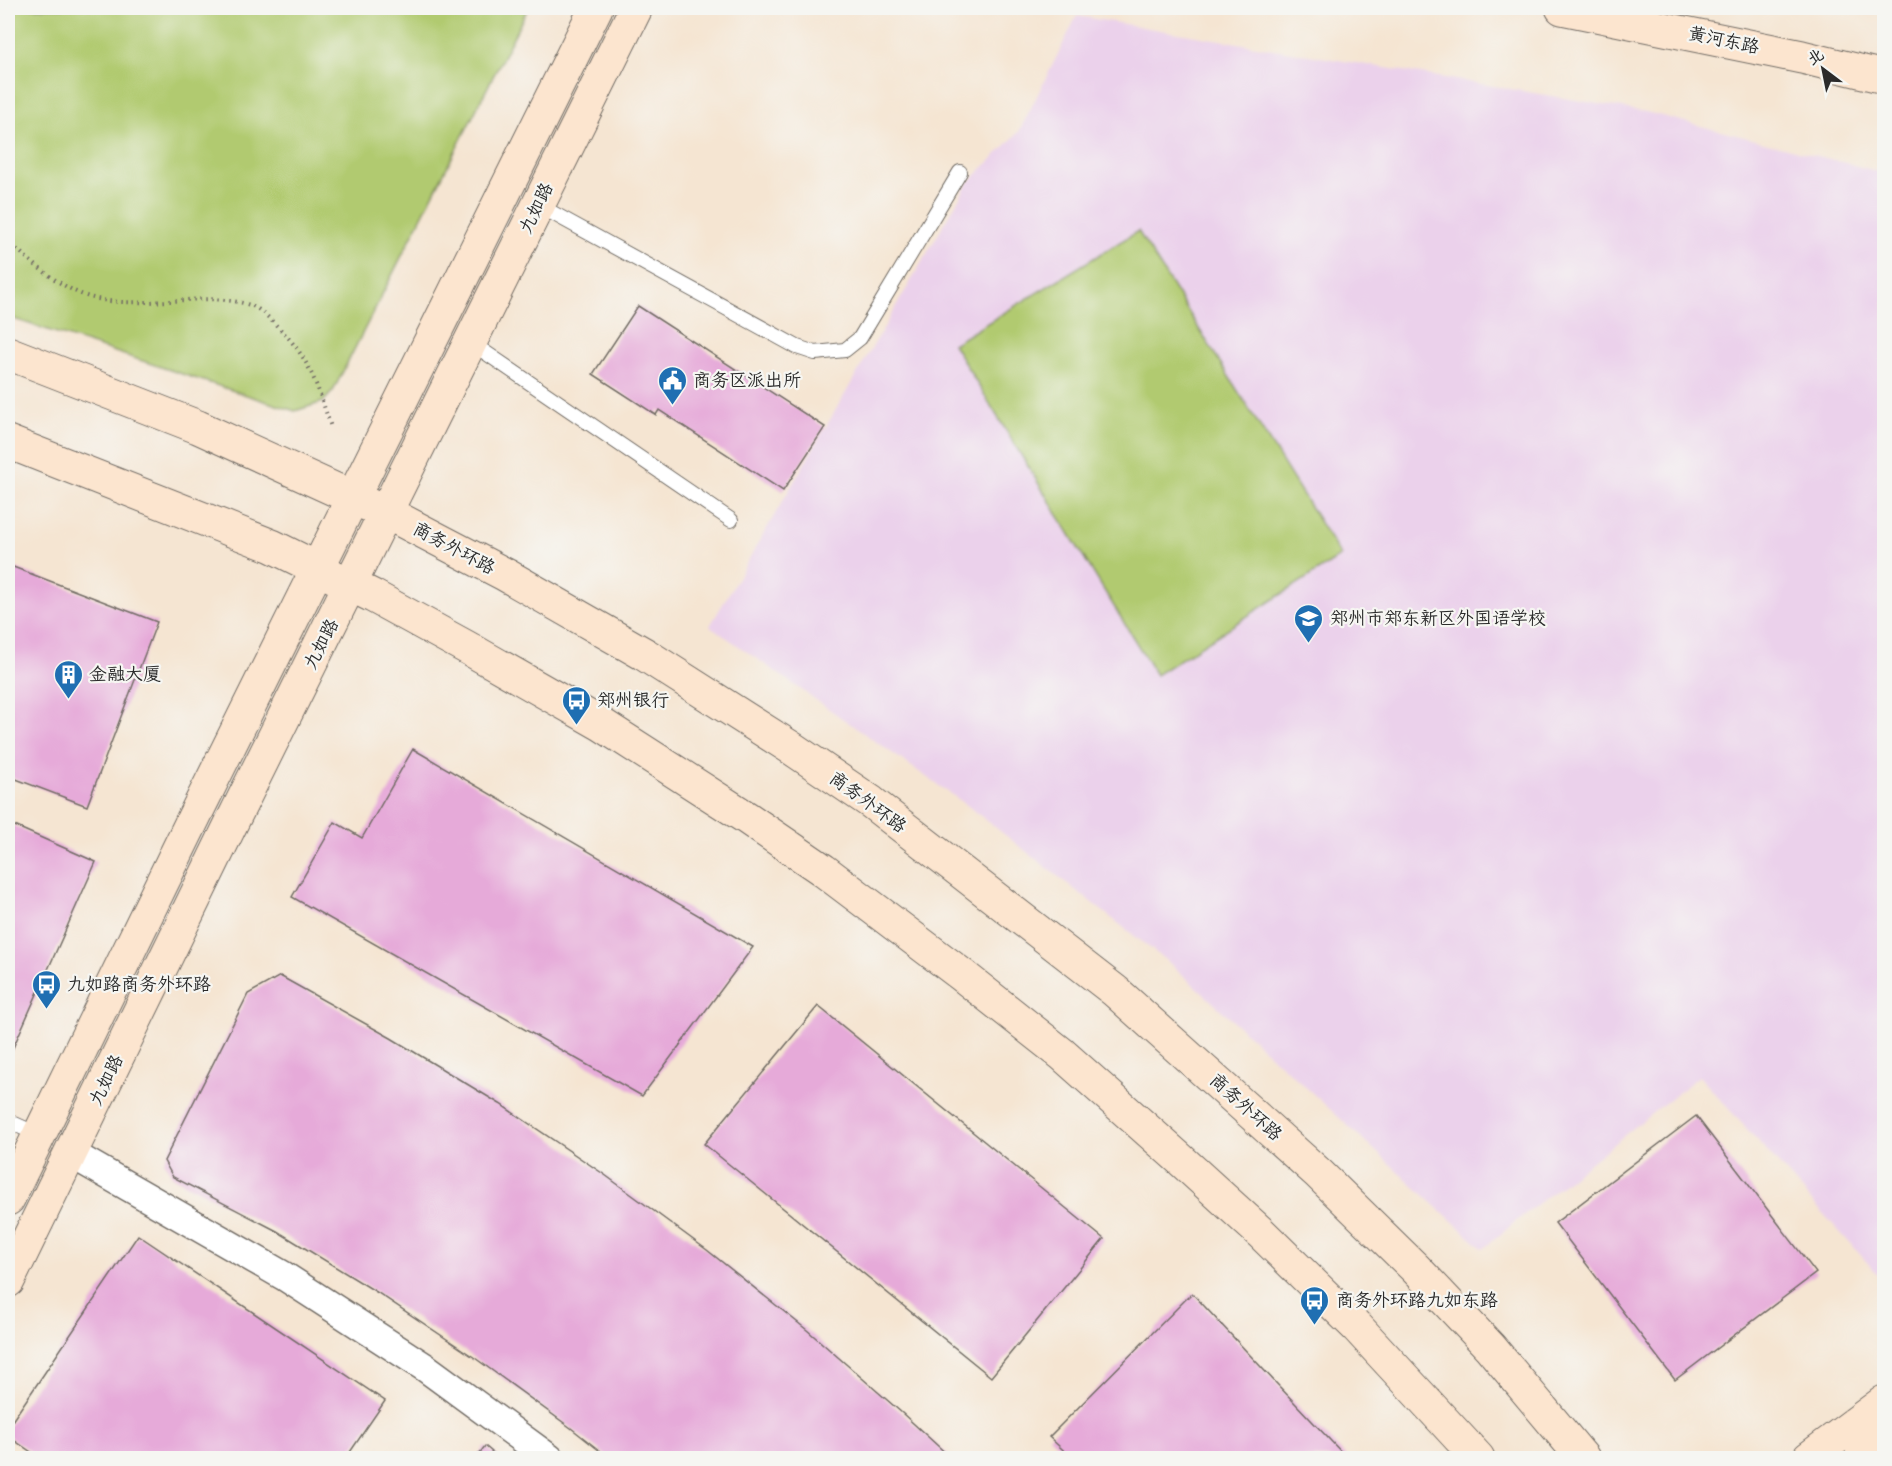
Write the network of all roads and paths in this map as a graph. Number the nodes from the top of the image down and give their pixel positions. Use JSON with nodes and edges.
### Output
{"nodes":[{"id":1,"x":596,"y":8,"type":"edge"},
{"id":2,"x":636,"y":8,"type":"edge"},
{"id":3,"x":1562,"y":8,"type":"edge"},
{"id":4,"x":1884,"y":77,"type":"edge"},
{"id":5,"x":960,"y":172,"type":"dead end"},
{"id":6,"x":538,"y":206,"type":"junction"},
{"id":7,"x":8,"y":241,"type":"edge"},
{"id":8,"x":470,"y":342,"type":"junction"},
{"id":9,"x":8,"y":353,"type":"edge"},
{"id":10,"x":331,"y":427,"type":"dead end"},
{"id":11,"x":8,"y":442,"type":"edge"},
{"id":12,"x":352,"y":498,"type":"junction"},
{"id":13,"x":386,"y":513,"type":"junction"},
{"id":14,"x":731,"y":520,"type":"dead end"},
{"id":15,"x":318,"y":568,"type":"junction"},
{"id":16,"x":350,"y":585,"type":"junction"},
{"id":17,"x":8,"y":1120,"type":"edge"},
{"id":18,"x":39,"y":1135,"type":"junction"},
{"id":19,"x":70,"y":1154,"type":"junction"},
{"id":20,"x":8,"y":1199,"type":"edge"},
{"id":21,"x":8,"y":1281,"type":"edge"},
{"id":22,"x":1884,"y":1402,"type":"edge"},
{"id":23,"x":1884,"y":1441,"type":"edge"},
{"id":24,"x":549,"y":1458,"type":"edge"},
{"id":25,"x":1478,"y":1458,"type":"edge"},
{"id":26,"x":1583,"y":1458,"type":"edge"},
{"id":27,"x":1809,"y":1458,"type":"edge"},
{"id":28,"x":1861,"y":1458,"type":"edge"}],
"edges":[{"from":1,"to":12,"type":"street","name":"九如路"},
{"from":2,"to":6,"type":"street","name":"九如路"},
{"from":3,"to":4,"type":"street","name":"黄河东路"},
{"from":5,"to":6,"type":"lane"},
{"from":6,"to":8,"type":"street","name":"九如路"},
{"from":7,"to":10,"type":"path"},
{"from":8,"to":13,"type":"street","name":"九如路"},
{"from":8,"to":14,"type":"lane"},
{"from":9,"to":12,"type":"street","name":"商务外环路"},
{"from":11,"to":15,"type":"street"},
{"from":12,"to":13,"type":"street","name":"商务外环路"},
{"from":12,"to":15,"type":"street","name":"九如路"},
{"from":13,"to":16,"type":"street","name":"九如路"},
{"from":13,"to":26,"type":"street","name":"商务外环路"},
{"from":15,"to":16,"type":"street"},
{"from":15,"to":18,"type":"street","name":"九如路"},
{"from":16,"to":19,"type":"street","name":"九如路"},
{"from":16,"to":25,"type":"street"},
{"from":17,"to":18,"type":"lane"},
{"from":18,"to":20,"type":"street","name":"九如路"},
{"from":19,"to":21,"type":"street","name":"九如路"},
{"from":19,"to":24,"type":"street"},
{"from":22,"to":27,"type":"street"},
{"from":23,"to":28,"type":"street"}]}
